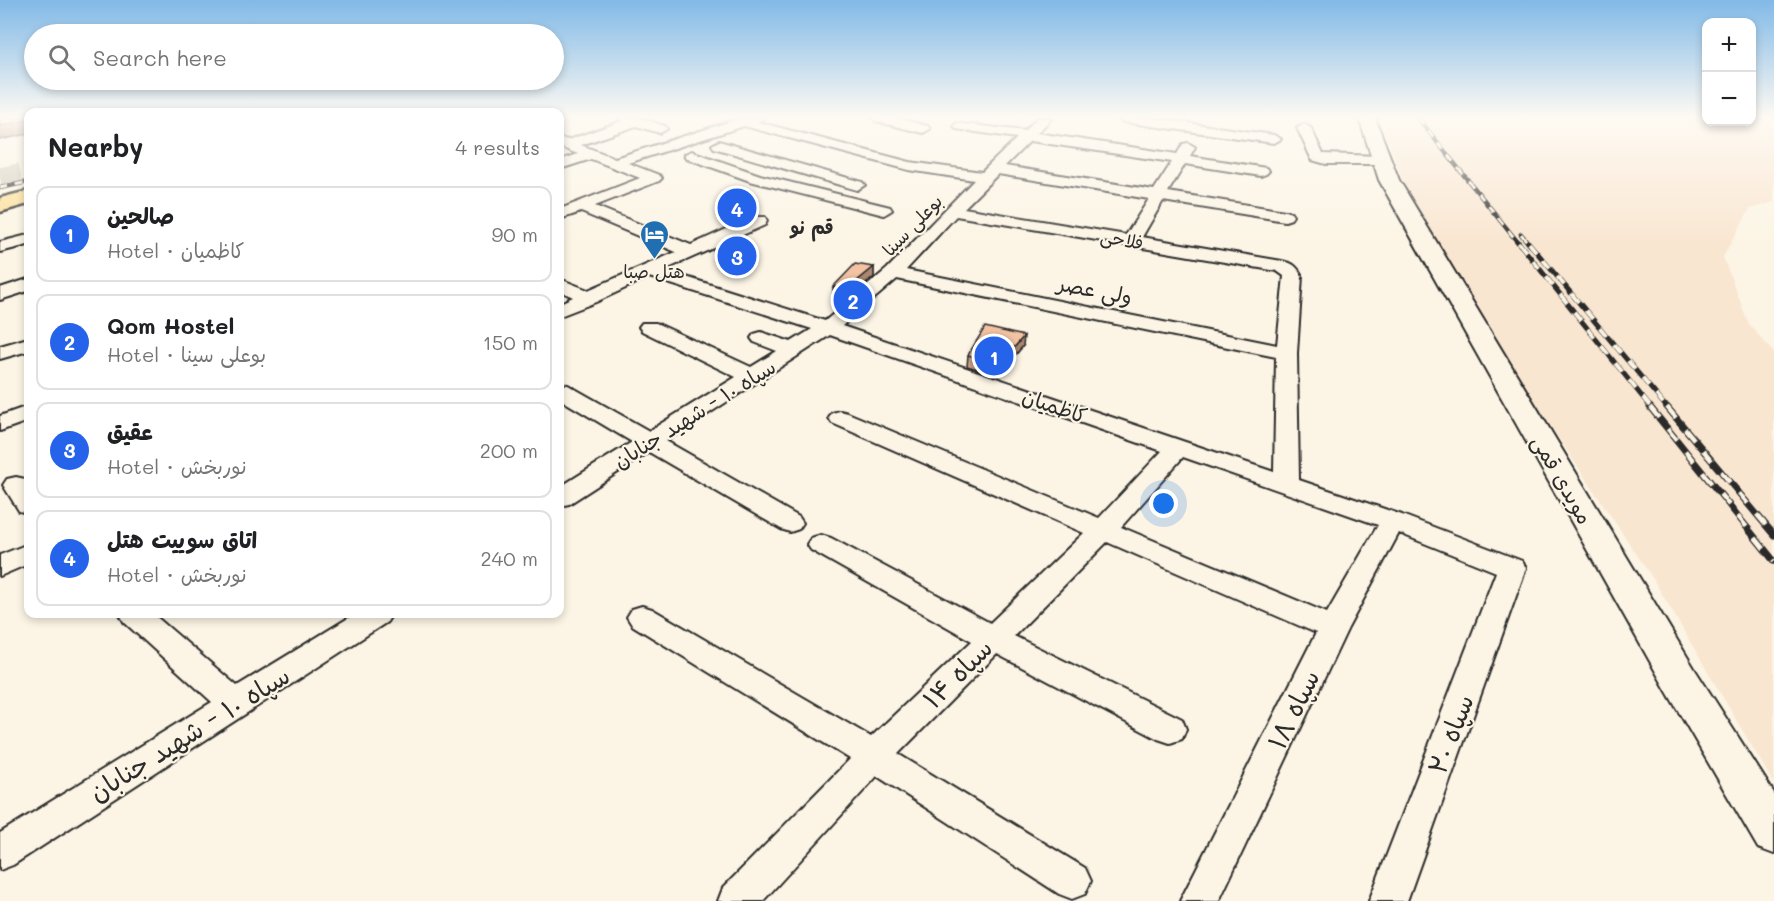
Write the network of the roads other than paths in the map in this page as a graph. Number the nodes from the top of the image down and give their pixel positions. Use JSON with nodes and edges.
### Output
{"nodes":[{"id":1,"x":606,"y":160,"type":"edge"},
{"id":2,"x":622,"y":160,"type":"edge"},
{"id":3,"x":705,"y":160,"type":"edge"},
{"id":4,"x":771,"y":160,"type":"edge"},
{"id":5,"x":885,"y":160,"type":"edge"},
{"id":6,"x":1003,"y":160,"type":"edge"},
{"id":7,"x":1182,"y":160,"type":"joint"},
{"id":8,"x":1381,"y":160,"type":"edge"},
{"id":9,"x":613,"y":163,"type":"junction"},
{"id":10,"x":1261,"y":171,"type":"dead end"},
{"id":11,"x":990,"y":173,"type":"junction"},
{"id":12,"x":857,"y":185,"type":"dead end"},
{"id":13,"x":24,"y":192,"type":"edge"},
{"id":14,"x":1156,"y":196,"type":"junction"},
{"id":15,"x":0,"y":197,"type":"edge"},
{"id":16,"x":24,"y":199,"type":"edge"},
{"id":17,"x":0,"y":205,"type":"edge"},
{"id":18,"x":581,"y":206,"type":"junction"},
{"id":19,"x":884,"y":210,"type":"dead end"},
{"id":20,"x":953,"y":211,"type":"junction"},
{"id":21,"x":564,"y":212,"type":"edge"},
{"id":22,"x":1285,"y":216,"type":"dead end"},
{"id":23,"x":759,"y":221,"type":"dead end"},
{"id":24,"x":24,"y":241,"type":"edge"},
{"id":25,"x":1131,"y":241,"type":"junction"},
{"id":26,"x":0,"y":247,"type":"edge"},
{"id":27,"x":692,"y":252,"type":"junction"},
{"id":28,"x":648,"y":271,"type":"junction"},
{"id":29,"x":893,"y":273,"type":"junction"},
{"id":30,"x":24,"y":286,"type":"edge"},
{"id":31,"x":564,"y":286,"type":"edge"},
{"id":32,"x":0,"y":294,"type":"edge"},
{"id":33,"x":589,"y":298,"type":"junction"},
{"id":34,"x":564,"y":308,"type":"edge"},
{"id":35,"x":649,"y":327,"type":"dead end"},
{"id":36,"x":828,"y":327,"type":"junction"},
{"id":37,"x":761,"y":338,"type":"dead end"},
{"id":38,"x":24,"y":345,"type":"edge"},
{"id":39,"x":792,"y":350,"type":"junction"},
{"id":40,"x":1287,"y":352,"type":"junction"},
{"id":41,"x":0,"y":353,"type":"edge"},
{"id":42,"x":750,"y":375,"type":"junction"},
{"id":43,"x":564,"y":392,"type":"edge"},
{"id":44,"x":24,"y":415,"type":"edge"},
{"id":45,"x":840,"y":418,"type":"dead end"},
{"id":46,"x":0,"y":424,"type":"edge"},
{"id":47,"x":649,"y":441,"type":"junction"},
{"id":48,"x":1178,"y":448,"type":"junction"},
{"id":49,"x":1286,"y":485,"type":"junction"},
{"id":50,"x":564,"y":495,"type":"edge"},
{"id":51,"x":1393,"y":521,"type":"junction"},
{"id":52,"x":790,"y":523,"type":"dead end"},
{"id":53,"x":1103,"y":530,"type":"junction"},
{"id":54,"x":821,"y":544,"type":"dead end"},
{"id":55,"x":24,"y":555,"type":"edge"},
{"id":56,"x":0,"y":566,"type":"edge"},
{"id":57,"x":1512,"y":568,"type":"joint"},
{"id":58,"x":642,"y":617,"type":"dead end"},
{"id":59,"x":138,"y":618,"type":"edge"},
{"id":60,"x":371,"y":618,"type":"edge"},
{"id":61,"x":1333,"y":628,"type":"junction"},
{"id":62,"x":992,"y":638,"type":"junction"},
{"id":63,"x":235,"y":704,"type":"junction"},
{"id":64,"x":1170,"y":729,"type":"dead end"},
{"id":65,"x":874,"y":756,"type":"junction"},
{"id":66,"x":1774,"y":833,"type":"edge"},
{"id":67,"x":0,"y":853,"type":"edge"},
{"id":68,"x":1072,"y":881,"type":"dead end"},
{"id":69,"x":737,"y":901,"type":"edge"},
{"id":70,"x":1199,"y":901,"type":"edge"},
{"id":71,"x":1388,"y":901,"type":"edge"}],
"edges":[{"from":1,"to":9,"type":"street"},
{"from":2,"to":9,"type":"street"},
{"from":3,"to":19,"type":"street"},
{"from":4,"to":12,"type":"street"},
{"from":5,"to":11,"type":"street"},
{"from":6,"to":11,"type":"street","name":"بوعلی سینا"},
{"from":7,"to":10,"type":"street"},
{"from":7,"to":14,"type":"street"},
{"from":8,"to":66,"type":"street","name":"مویدی قمی"},
{"from":9,"to":18,"type":"street"},
{"from":11,"to":14,"type":"street"},
{"from":11,"to":20,"type":"street","name":"بوعلی سینا"},
{"from":13,"to":15,"type":"main road"},
{"from":14,"to":22,"type":"street"},
{"from":14,"to":25,"type":"street"},
{"from":16,"to":17,"type":"main road"},
{"from":18,"to":21,"type":"street"},
{"from":18,"to":27,"type":"street"},
{"from":20,"to":25,"type":"street","name":"فلاحی"},
{"from":20,"to":29,"type":"street","name":"بوعلی سینا"},
{"from":23,"to":27,"type":"street"},
{"from":24,"to":26,"type":"street"},
{"from":25,"to":40,"type":"street","name":"فلاحی"},
{"from":27,"to":28,"type":"street"},
{"from":28,"to":33,"type":"street"},
{"from":28,"to":36,"type":"street","name":"کاظمیان"},
{"from":29,"to":36,"type":"street","name":"بوعلی سینا"},
{"from":29,"to":40,"type":"street","name":"ولی عصر"},
{"from":30,"to":32,"type":"street"},
{"from":31,"to":33,"type":"street"},
{"from":33,"to":34,"type":"street"},
{"from":35,"to":42,"type":"street"},
{"from":36,"to":39,"type":"street","name":"سپاه ۱۰ - شهید جنابان"},
{"from":36,"to":48,"type":"street","name":"کاظمیان"},
{"from":37,"to":39,"type":"street"},
{"from":38,"to":41,"type":"street"},
{"from":39,"to":42,"type":"street","name":"سپاه ۱۰ - شهید جنابان"},
{"from":40,"to":49,"type":"street"},
{"from":42,"to":47,"type":"street","name":"سپاه ۱۰ - شهید جنابان"},
{"from":43,"to":47,"type":"street"},
{"from":44,"to":46,"type":"street"},
{"from":45,"to":53,"type":"street"},
{"from":47,"to":50,"type":"street","name":"سپاه ۱۰ - شهید جنابان"},
{"from":47,"to":52,"type":"street"},
{"from":48,"to":49,"type":"street","name":"کاظمیان"},
{"from":48,"to":53,"type":"street","name":"سپاه ۱۴"},
{"from":49,"to":51,"type":"street","name":"کاظمیان"},
{"from":51,"to":57,"type":"street","name":"کاظمیان"},
{"from":51,"to":61,"type":"street","name":"سپاه ۱۸"},
{"from":53,"to":61,"type":"street"},
{"from":53,"to":62,"type":"street","name":"سپاه ۱۴"},
{"from":54,"to":62,"type":"street"},
{"from":55,"to":56,"type":"street"},
{"from":57,"to":71,"type":"street","name":"سپاه ۲۰"},
{"from":58,"to":65,"type":"street"},
{"from":59,"to":63,"type":"street"},
{"from":60,"to":63,"type":"street","name":"سپاه ۱۰ - شهید جنابان"},
{"from":61,"to":70,"type":"street","name":"سپاه ۱۸"},
{"from":62,"to":64,"type":"street"},
{"from":62,"to":65,"type":"street","name":"سپاه ۱۴"},
{"from":63,"to":67,"type":"street","name":"سپاه ۱۰ - شهید جنابان"},
{"from":65,"to":68,"type":"street"},
{"from":65,"to":69,"type":"street","name":"سپاه ۱۴"}]}
